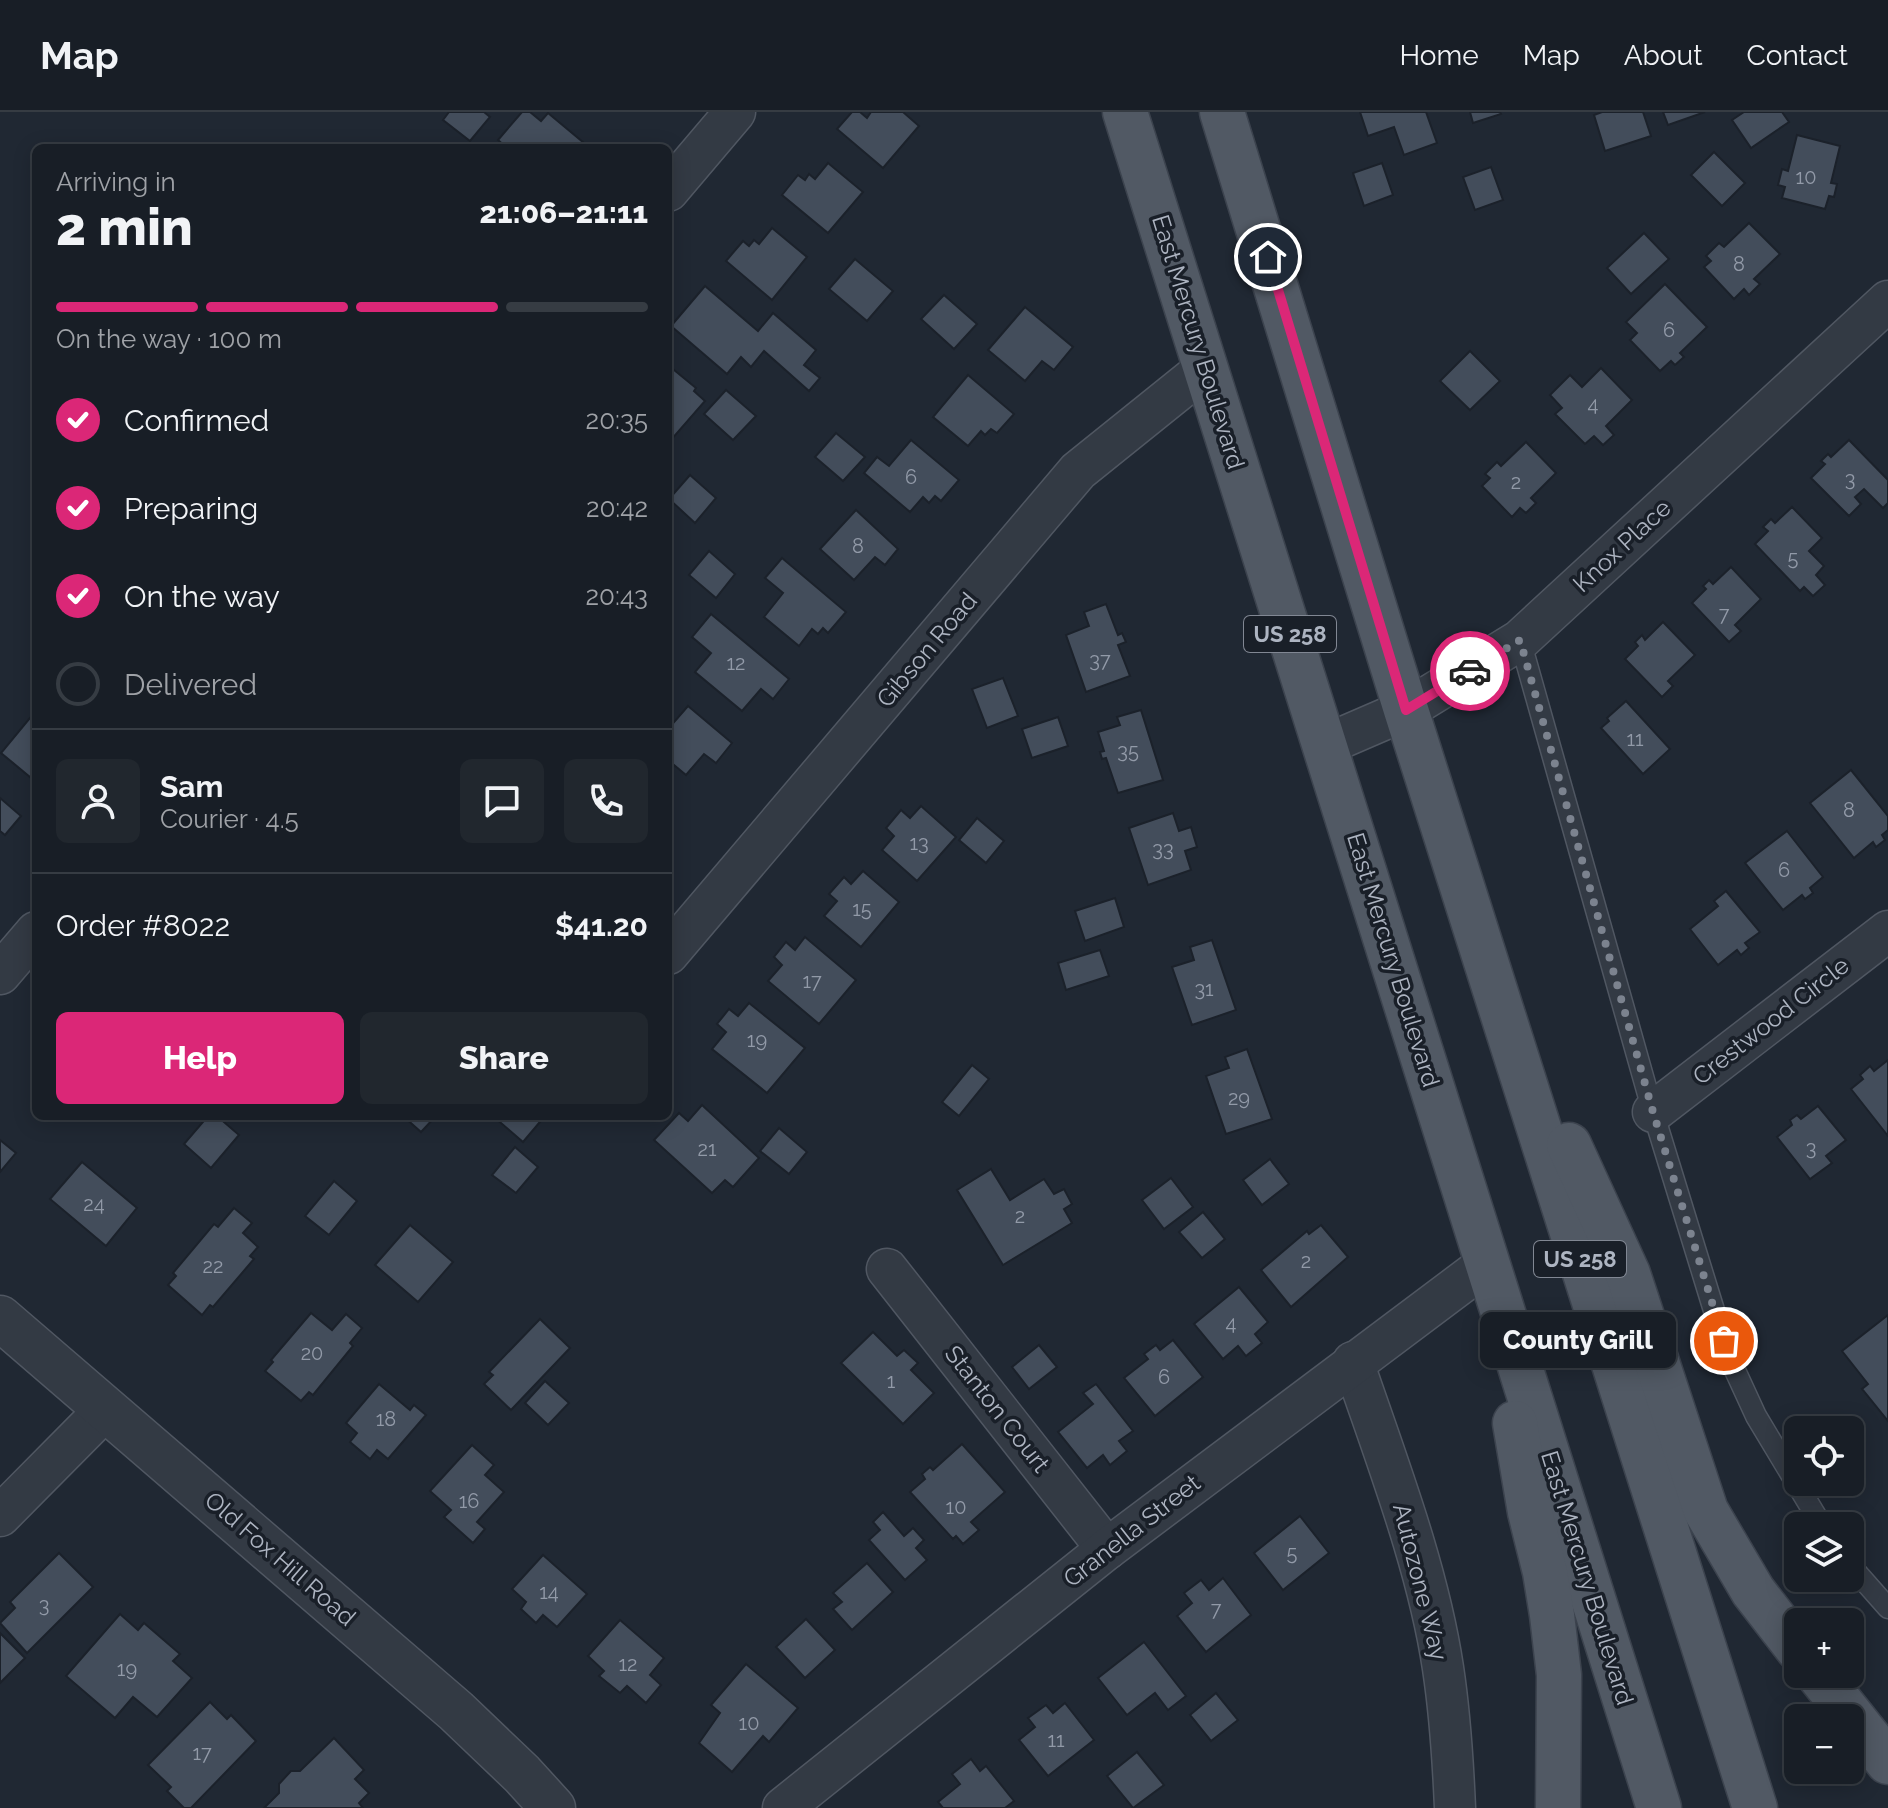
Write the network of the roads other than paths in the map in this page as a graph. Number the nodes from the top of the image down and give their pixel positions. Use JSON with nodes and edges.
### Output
{"nodes":[{"id":1,"x":735,"y":112,"type":"edge"},
{"id":2,"x":1125,"y":112,"type":"edge"},
{"id":3,"x":1222,"y":112,"type":"edge"},
{"id":4,"x":672,"y":186,"type":"edge"},
{"id":5,"x":1888,"y":301,"type":"edge"},
{"id":6,"x":1206,"y":368,"type":"junction"},
{"id":7,"x":1520,"y":640,"type":"junction"},
{"id":8,"x":1406,"y":710,"type":"junction"},
{"id":9,"x":1325,"y":745,"type":"junction"},
{"id":10,"x":1888,"y":931,"type":"edge"},
{"id":11,"x":32,"y":937,"type":"edge"},
{"id":12,"x":672,"y":949,"type":"edge"},
{"id":13,"x":1486,"y":962,"type":"junction"},
{"id":14,"x":0,"y":974,"type":"edge"},
{"id":15,"x":1653,"y":1112,"type":"junction"},
{"id":16,"x":1488,"y":1263,"type":"junction"},
{"id":17,"x":887,"y":1269,"type":"dead end"},
{"id":18,"x":0,"y":1318,"type":"edge"},
{"id":19,"x":1353,"y":1362,"type":"junction"},
{"id":20,"x":106,"y":1409,"type":"junction"},
{"id":21,"x":1814,"y":1512,"type":"edge"},
{"id":22,"x":0,"y":1516,"type":"edge"},
{"id":23,"x":1107,"y":1549,"type":"junction"},
{"id":24,"x":1864,"y":1581,"type":"edge"},
{"id":25,"x":1888,"y":1608,"type":"edge"},
{"id":26,"x":1784,"y":1631,"type":"edge"},
{"id":27,"x":1829,"y":1688,"type":"edge"},
{"id":28,"x":1888,"y":1762,"type":"edge"},
{"id":29,"x":553,"y":1808,"type":"edge"},
{"id":30,"x":783,"y":1808,"type":"edge"},
{"id":31,"x":1455,"y":1808,"type":"edge"},
{"id":32,"x":1558,"y":1808,"type":"edge"},
{"id":33,"x":1659,"y":1808,"type":"edge"},
{"id":34,"x":1755,"y":1808,"type":"edge"}],
"edges":[{"from":1,"to":4,"type":"street"},
{"from":2,"to":6,"type":"main road","name":"East Mercury Boulevard","number":"US 258"},
{"from":3,"to":8,"type":"main road","number":"US 258"},
{"from":5,"to":7,"type":"street","name":"Knox Place"},
{"from":6,"to":9,"type":"main road","name":"East Mercury Boulevard","number":"US 258"},
{"from":6,"to":12,"type":"street","name":"Gibson Road"},
{"from":7,"to":8,"type":"street","name":"Knox Place"},
{"from":7,"to":15,"type":"lane"},
{"from":8,"to":9,"type":"street","name":"Knox Place"},
{"from":8,"to":13,"type":"main road","number":"US 258"},
{"from":9,"to":16,"type":"main road","name":"East Mercury Boulevard","number":"US 258"},
{"from":10,"to":15,"type":"street","name":"Crestwood Circle"},
{"from":11,"to":14,"type":"street"},
{"from":13,"to":26,"type":"main road"},
{"from":13,"to":34,"type":"main road","number":"US 258"},
{"from":15,"to":21,"type":"lane"},
{"from":16,"to":19,"type":"street","name":"Granella Street"},
{"from":16,"to":32,"type":"main road"},
{"from":16,"to":33,"type":"main road","name":"East Mercury Boulevard","number":"US 258"},
{"from":17,"to":23,"type":"street","name":"Stanton Court"},
{"from":18,"to":20,"type":"street","name":"Old Fox Hill Road"},
{"from":19,"to":23,"type":"street","name":"Granella Street"},
{"from":19,"to":31,"type":"street","name":"Autozone Way"},
{"from":20,"to":22,"type":"street"},
{"from":20,"to":29,"type":"street","name":"Old Fox Hill Road"},
{"from":23,"to":30,"type":"street","name":"Granella Street"},
{"from":24,"to":25,"type":"lane"},
{"from":27,"to":28,"type":"main road"}]}
